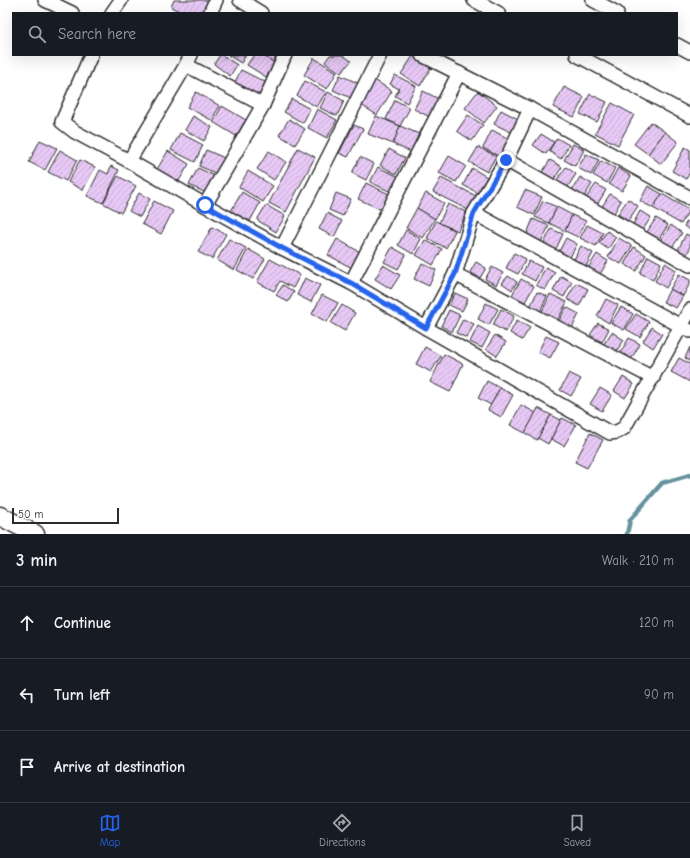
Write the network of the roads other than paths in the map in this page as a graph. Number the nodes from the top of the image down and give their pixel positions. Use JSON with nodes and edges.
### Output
{"nodes":[{"id":1,"x":45,"y":0,"type":"edge"},
{"id":2,"x":121,"y":0,"type":"edge"},
{"id":3,"x":216,"y":0,"type":"edge"},
{"id":4,"x":240,"y":0,"type":"edge"},
{"id":5,"x":474,"y":0,"type":"edge"},
{"id":6,"x":593,"y":0,"type":"edge"},
{"id":7,"x":70,"y":12,"type":"edge"},
{"id":8,"x":113,"y":12,"type":"edge"},
{"id":9,"x":210,"y":12,"type":"edge"},
{"id":10,"x":259,"y":12,"type":"edge"},
{"id":11,"x":496,"y":12,"type":"edge"},
{"id":12,"x":615,"y":12,"type":"edge"},
{"id":13,"x":678,"y":46,"type":"edge"},
{"id":14,"x":690,"y":52,"type":"edge"},
{"id":15,"x":91,"y":56,"type":"edge"},
{"id":16,"x":285,"y":56,"type":"edge"},
{"id":17,"x":379,"y":56,"type":"edge"},
{"id":18,"x":424,"y":56,"type":"edge"},
{"id":19,"x":579,"y":56,"type":"edge"},
{"id":20,"x":188,"y":60,"type":"edge"},
{"id":21,"x":459,"y":73,"type":"junction"},
{"id":22,"x":263,"y":105,"type":"junction"},
{"id":23,"x":530,"y":109,"type":"junction"},
{"id":24,"x":689,"y":111,"type":"edge"},
{"id":25,"x":506,"y":160,"type":"junction"},
{"id":26,"x":129,"y":161,"type":"junction"},
{"id":27,"x":690,"y":198,"type":"edge"},
{"id":28,"x":205,"y":205,"type":"junction"},
{"id":29,"x":474,"y":213,"type":"junction"},
{"id":30,"x":282,"y":248,"type":"junction"},
{"id":31,"x":690,"y":265,"type":"edge"},
{"id":32,"x":455,"y":274,"type":"junction"},
{"id":33,"x":351,"y":283,"type":"junction"},
{"id":34,"x":690,"y":310,"type":"edge"},
{"id":35,"x":426,"y":328,"type":"junction"},
{"id":36,"x":686,"y":328,"type":"edge"},
{"id":37,"x":653,"y":378,"type":"junction"},
{"id":38,"x":0,"y":516,"type":"edge"},
{"id":39,"x":35,"y":534,"type":"edge"}],
"edges":[{"from":1,"to":7,"type":"street"},
{"from":2,"to":8,"type":"street"},
{"from":3,"to":9,"type":"street"},
{"from":4,"to":10,"type":"street"},
{"from":5,"to":11,"type":"street"},
{"from":6,"to":12,"type":"street"},
{"from":13,"to":14,"type":"street"},
{"from":15,"to":26,"type":"street"},
{"from":16,"to":22,"type":"street"},
{"from":17,"to":30,"type":"street"},
{"from":18,"to":21,"type":"street"},
{"from":19,"to":24,"type":"street"},
{"from":20,"to":22,"type":"street"},
{"from":20,"to":26,"type":"street"},
{"from":21,"to":23,"type":"street"},
{"from":21,"to":33,"type":"street"},
{"from":22,"to":28,"type":"street"},
{"from":23,"to":25,"type":"street"},
{"from":23,"to":27,"type":"street"},
{"from":25,"to":29,"type":"street"},
{"from":25,"to":31,"type":"street"},
{"from":26,"to":28,"type":"street"},
{"from":28,"to":30,"type":"street"},
{"from":29,"to":32,"type":"street"},
{"from":29,"to":36,"type":"street"},
{"from":30,"to":33,"type":"street"},
{"from":32,"to":35,"type":"street"},
{"from":32,"to":37,"type":"street"},
{"from":33,"to":35,"type":"street"},
{"from":34,"to":36,"type":"street"},
{"from":35,"to":37,"type":"street"},
{"from":36,"to":37,"type":"street"},
{"from":38,"to":39,"type":"street"}]}
